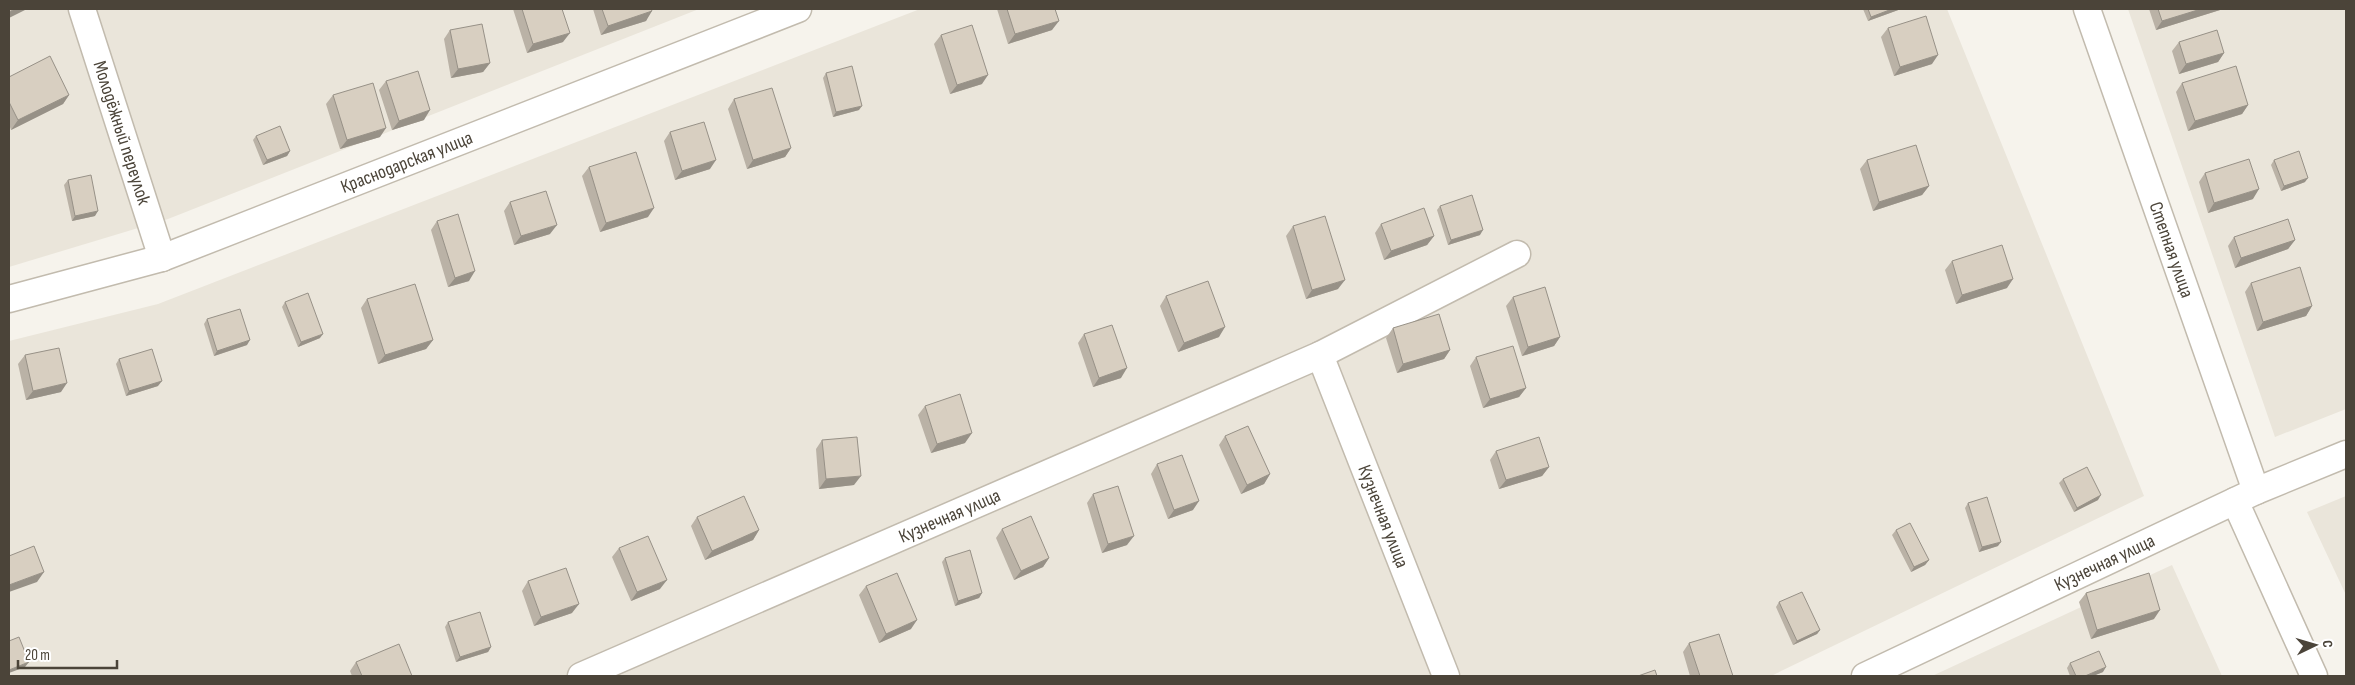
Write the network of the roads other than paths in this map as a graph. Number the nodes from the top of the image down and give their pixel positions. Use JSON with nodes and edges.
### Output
{"nodes":[{"id":1,"x":82,"y":9,"type":"edge"},
{"id":2,"x":798,"y":9,"type":"edge"},
{"id":3,"x":2087,"y":9,"type":"edge"},
{"id":4,"x":1517,"y":254,"type":"dead end"},
{"id":5,"x":162,"y":258,"type":"junction"},
{"id":6,"x":9,"y":299,"type":"edge"},
{"id":7,"x":1320,"y":355,"type":"junction"},
{"id":8,"x":2346,"y":454,"type":"edge"},
{"id":9,"x":2246,"y":496,"type":"junction"},
{"id":10,"x":581,"y":676,"type":"edge"},
{"id":11,"x":1446,"y":676,"type":"edge"},
{"id":12,"x":1865,"y":676,"type":"edge"},
{"id":13,"x":2314,"y":676,"type":"edge"}],
"edges":[{"from":1,"to":5,"type":"street","name":"Молодёжный переулок"},
{"from":2,"to":5,"type":"street","name":"Краснодарская улица"},
{"from":3,"to":9,"type":"street","name":"Степная улица"},
{"from":4,"to":7,"type":"street","name":"Кузнечная улица"},
{"from":5,"to":6,"type":"street","name":"Краснодарская улица"},
{"from":7,"to":10,"type":"street","name":"Кузнечная улица"},
{"from":7,"to":11,"type":"street","name":"Кузнечная улица"},
{"from":8,"to":9,"type":"street","name":"Кузнечная улица"},
{"from":9,"to":12,"type":"street","name":"Кузнечная улица"},
{"from":9,"to":13,"type":"street","name":"Степная улица"}]}
